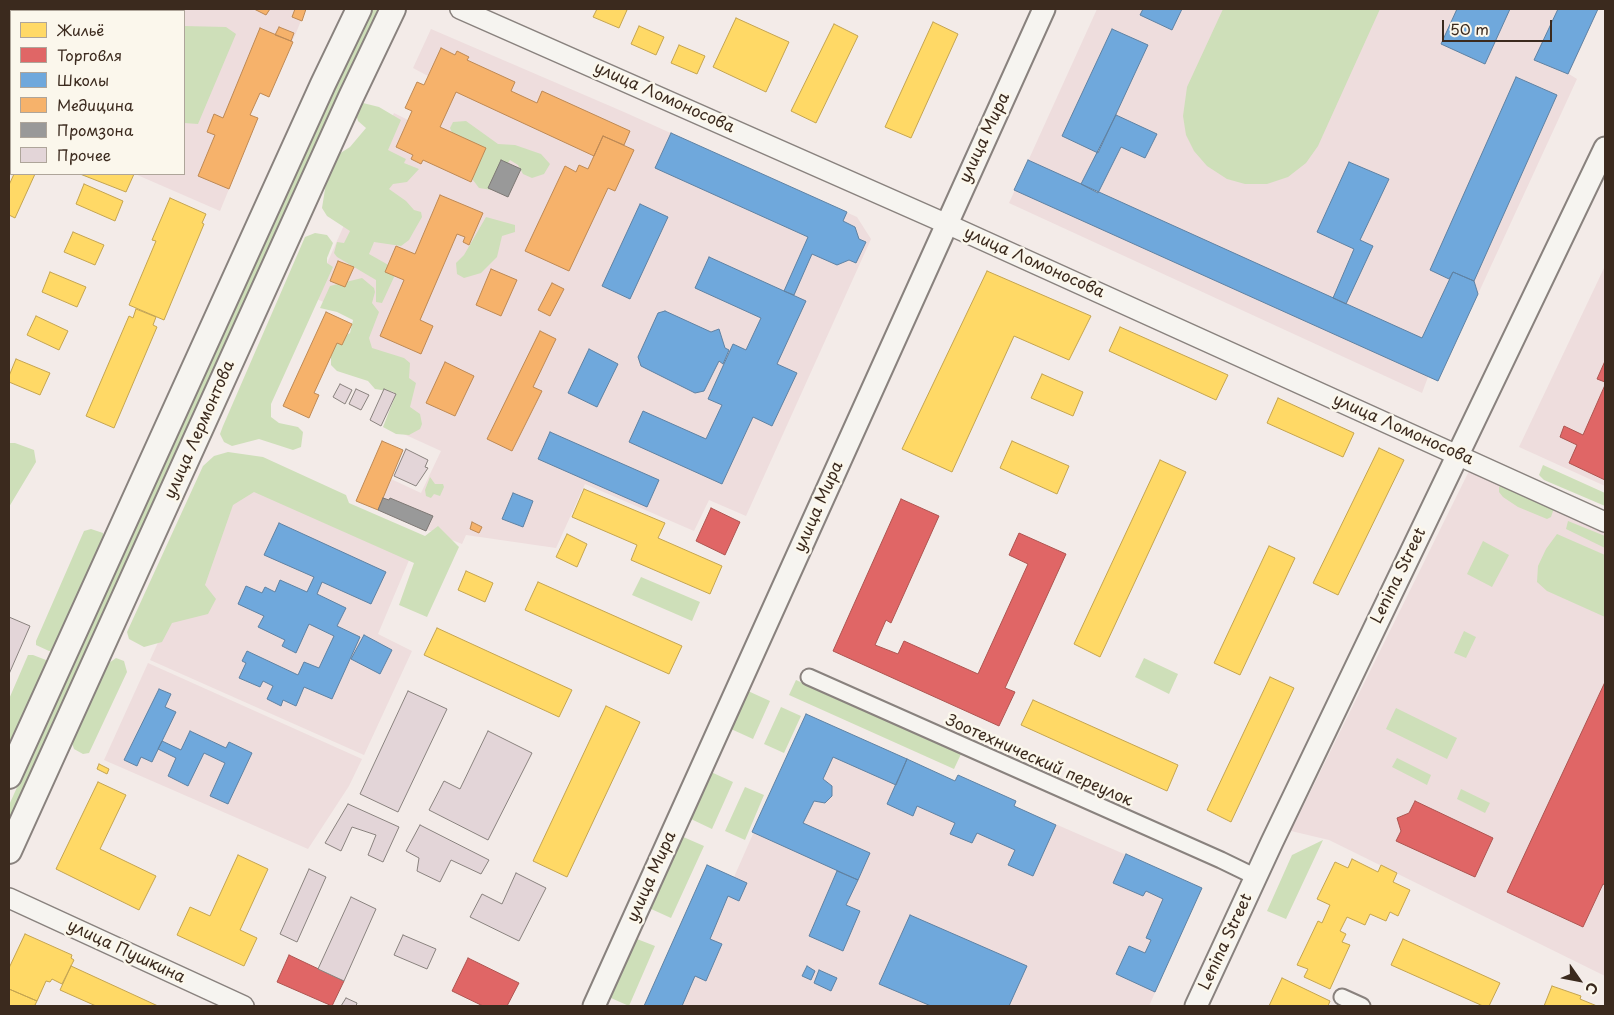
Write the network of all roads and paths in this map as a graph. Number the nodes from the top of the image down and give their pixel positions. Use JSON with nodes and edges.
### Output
{"nodes":[{"id":1,"x":360,"y":9,"type":"edge"},
{"id":2,"x":393,"y":9,"type":"edge"},
{"id":3,"x":460,"y":9,"type":"edge"},
{"id":4,"x":1044,"y":9,"type":"edge"},
{"id":5,"x":1605,"y":148,"type":"edge"},
{"id":6,"x":947,"y":224,"type":"junction"},
{"id":7,"x":1458,"y":455,"type":"junction"},
{"id":8,"x":1605,"y":522,"type":"edge"},
{"id":9,"x":808,"y":677,"type":"dead end"},
{"id":10,"x":9,"y":776,"type":"edge"},
{"id":11,"x":9,"y":851,"type":"edge"},
{"id":12,"x":1256,"y":877,"type":"junction"},
{"id":13,"x":9,"y":898,"type":"edge"},
{"id":14,"x":1342,"y":997,"type":"dead end"},
{"id":15,"x":244,"y":1006,"type":"edge"},
{"id":16,"x":594,"y":1006,"type":"edge"},
{"id":17,"x":1196,"y":1006,"type":"edge"},
{"id":18,"x":1362,"y":1006,"type":"edge"}],
"edges":[{"from":1,"to":10,"type":"main road","name":"улица Лермонтова"},
{"from":2,"to":11,"type":"main road","name":"улица Лермонтова"},
{"from":3,"to":6,"type":"street","name":"улица Ломоносова"},
{"from":4,"to":6,"type":"main road","name":"улица Мира"},
{"from":5,"to":7,"type":"main road","name":"Lenina Street"},
{"from":6,"to":7,"type":"street","name":"улица Ломоносова"},
{"from":6,"to":16,"type":"main road","name":"улица Мира"},
{"from":7,"to":8,"type":"street","name":"улица Ломоносова"},
{"from":7,"to":12,"type":"main road","name":"Lenina Street"},
{"from":9,"to":12,"type":"street","name":"Зоотехнический переулок"},
{"from":12,"to":17,"type":"main road","name":"Lenina Street"},
{"from":13,"to":15,"type":"street","name":"улица Пушкина"},
{"from":14,"to":18,"type":"street"}]}
